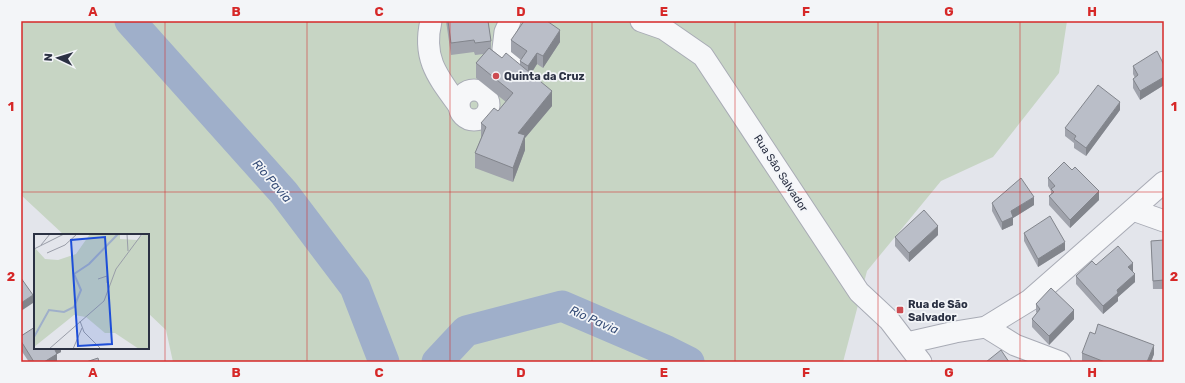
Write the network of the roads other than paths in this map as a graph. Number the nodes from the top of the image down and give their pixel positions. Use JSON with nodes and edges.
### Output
{"nodes":[{"id":1,"x":431,"y":21,"type":"edge"},
{"id":2,"x":510,"y":21,"type":"edge"},
{"id":3,"x":641,"y":21,"type":"edge"},
{"id":4,"x":511,"y":61,"type":"edge"},
{"id":5,"x":460,"y":106,"type":"dead end"},
{"id":6,"x":1164,"y":182,"type":"edge"},
{"id":7,"x":1133,"y":210,"type":"junction"},
{"id":8,"x":1164,"y":221,"type":"edge"},
{"id":9,"x":986,"y":327,"type":"junction"},
{"id":10,"x":907,"y":343,"type":"junction"},
{"id":11,"x":921,"y":362,"type":"edge"},
{"id":12,"x":1060,"y":362,"type":"edge"}],
"edges":[{"from":1,"to":5,"type":"street"},
{"from":2,"to":4,"type":"street"},
{"from":3,"to":10,"type":"street","name":"Rua São Salvador"},
{"from":6,"to":7,"type":"street"},
{"from":7,"to":8,"type":"street"},
{"from":7,"to":9,"type":"street"},
{"from":9,"to":10,"type":"street"},
{"from":9,"to":12,"type":"street"},
{"from":10,"to":11,"type":"street","name":"Rua São Salvador"}]}
